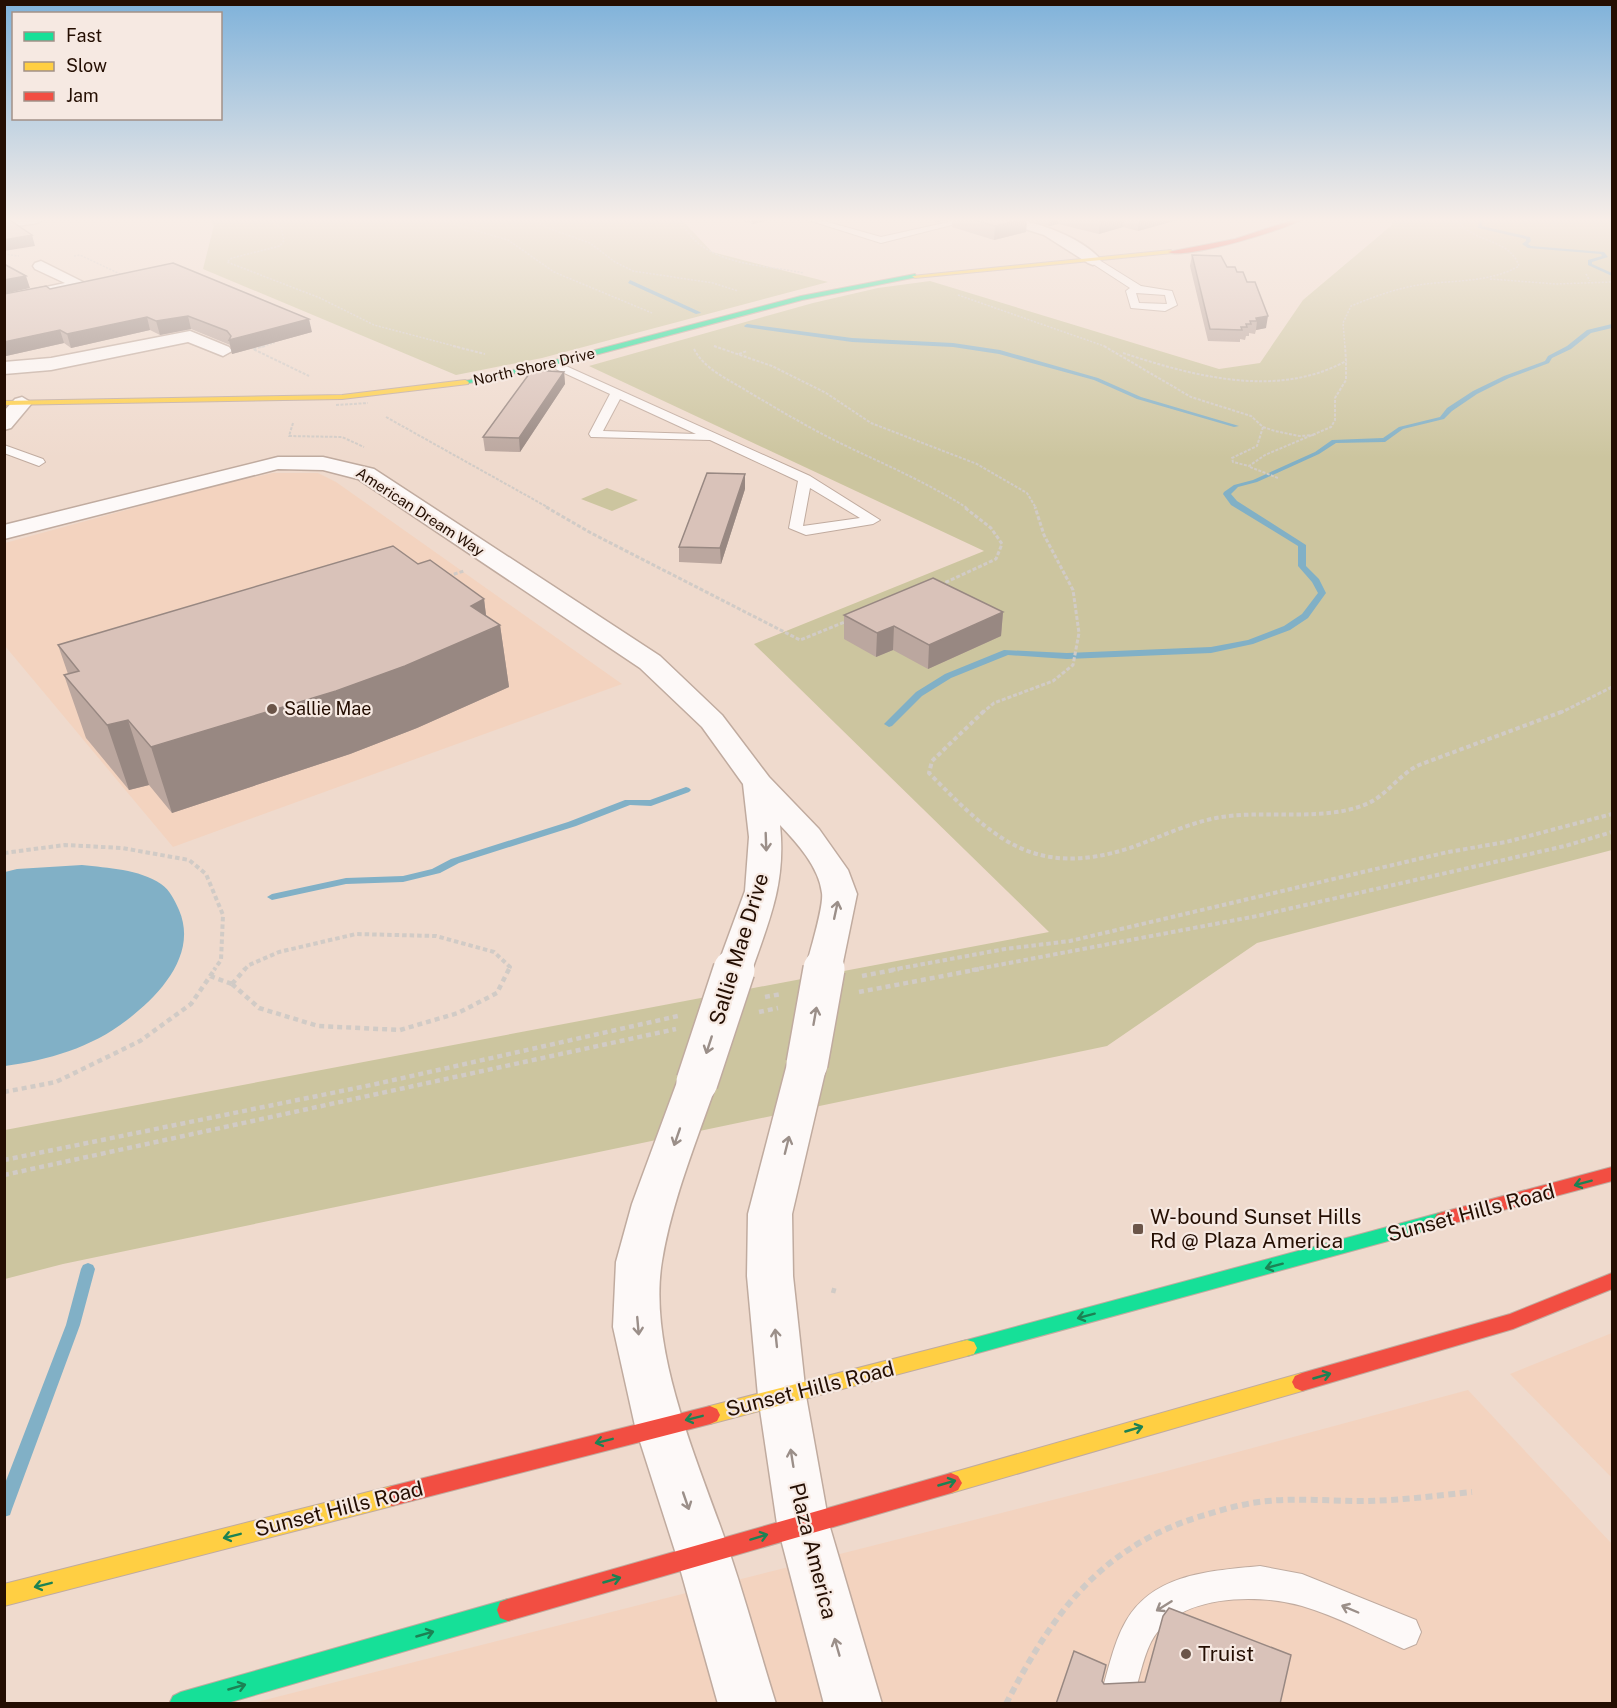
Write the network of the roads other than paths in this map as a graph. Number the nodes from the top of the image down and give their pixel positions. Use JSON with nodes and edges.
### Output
{"nodes":[{"id":1,"x":798,"y":299,"type":"edge"},
{"id":2,"x":223,"y":351,"type":"dead end"},
{"id":3,"x":553,"y":364,"type":"junction"},
{"id":4,"x":4,"y":368,"type":"edge"},
{"id":5,"x":617,"y":393,"type":"junction"},
{"id":6,"x":13,"y":403,"type":"edge"},
{"id":7,"x":4,"y":424,"type":"edge"},
{"id":8,"x":718,"y":438,"type":"junction"},
{"id":9,"x":4,"y":449,"type":"edge"},
{"id":10,"x":39,"y":462,"type":"dead end"},
{"id":11,"x":805,"y":479,"type":"junction"},
{"id":12,"x":4,"y":532,"type":"edge"},
{"id":13,"x":758,"y":784,"type":"junction"},
{"id":14,"x":1612,"y":1174,"type":"edge"},
{"id":15,"x":1612,"y":1281,"type":"edge"},
{"id":16,"x":782,"y":1396,"type":"junction"},
{"id":17,"x":660,"y":1426,"type":"junction"},
{"id":18,"x":803,"y":1524,"type":"junction"},
{"id":19,"x":704,"y":1554,"type":"junction"},
{"id":20,"x":4,"y":1595,"type":"edge"},
{"id":21,"x":1404,"y":1632,"type":"dead end"},
{"id":22,"x":181,"y":1704,"type":"edge"},
{"id":23,"x":747,"y":1704,"type":"edge"},
{"id":24,"x":853,"y":1704,"type":"edge"},
{"id":25,"x":1115,"y":1704,"type":"edge"}],
"edges":[{"from":1,"to":3,"type":"street","name":"North Shore Drive"},
{"from":2,"to":4,"type":"street"},
{"from":3,"to":5,"type":"lane"},
{"from":3,"to":6,"type":"street","name":"North Shore Drive"},
{"from":5,"to":8,"type":"lane"},
{"from":5,"to":8,"type":"lane"},
{"from":6,"to":7,"type":"street"},
{"from":8,"to":11,"type":"lane"},
{"from":9,"to":10,"type":"lane"},
{"from":11,"to":11,"type":"lane"},
{"from":12,"to":13,"type":"street","name":"American Dream Way"},
{"from":16,"to":13,"type":"street","one_way":true,"bridge":true},
{"from":13,"to":17,"type":"street","name":"Sallie Mae Drive","one_way":true,"bridge":true},
{"from":14,"to":16,"type":"street","name":"Sunset Hills Road","one_way":true},
{"from":18,"to":15,"type":"street","one_way":true},
{"from":16,"to":17,"type":"street","name":"Sunset Hills Road","one_way":true},
{"from":18,"to":16,"type":"street","name":"Plaza America","one_way":true},
{"from":17,"to":19,"type":"street","one_way":true},
{"from":17,"to":20,"type":"street","name":"Sunset Hills Road","one_way":true},
{"from":19,"to":18,"type":"street","one_way":true},
{"from":24,"to":18,"type":"street","name":"Plaza America","one_way":true},
{"from":22,"to":19,"type":"street","one_way":true},
{"from":19,"to":23,"type":"street"},
{"from":21,"to":25,"type":"lane","one_way":true}]}
